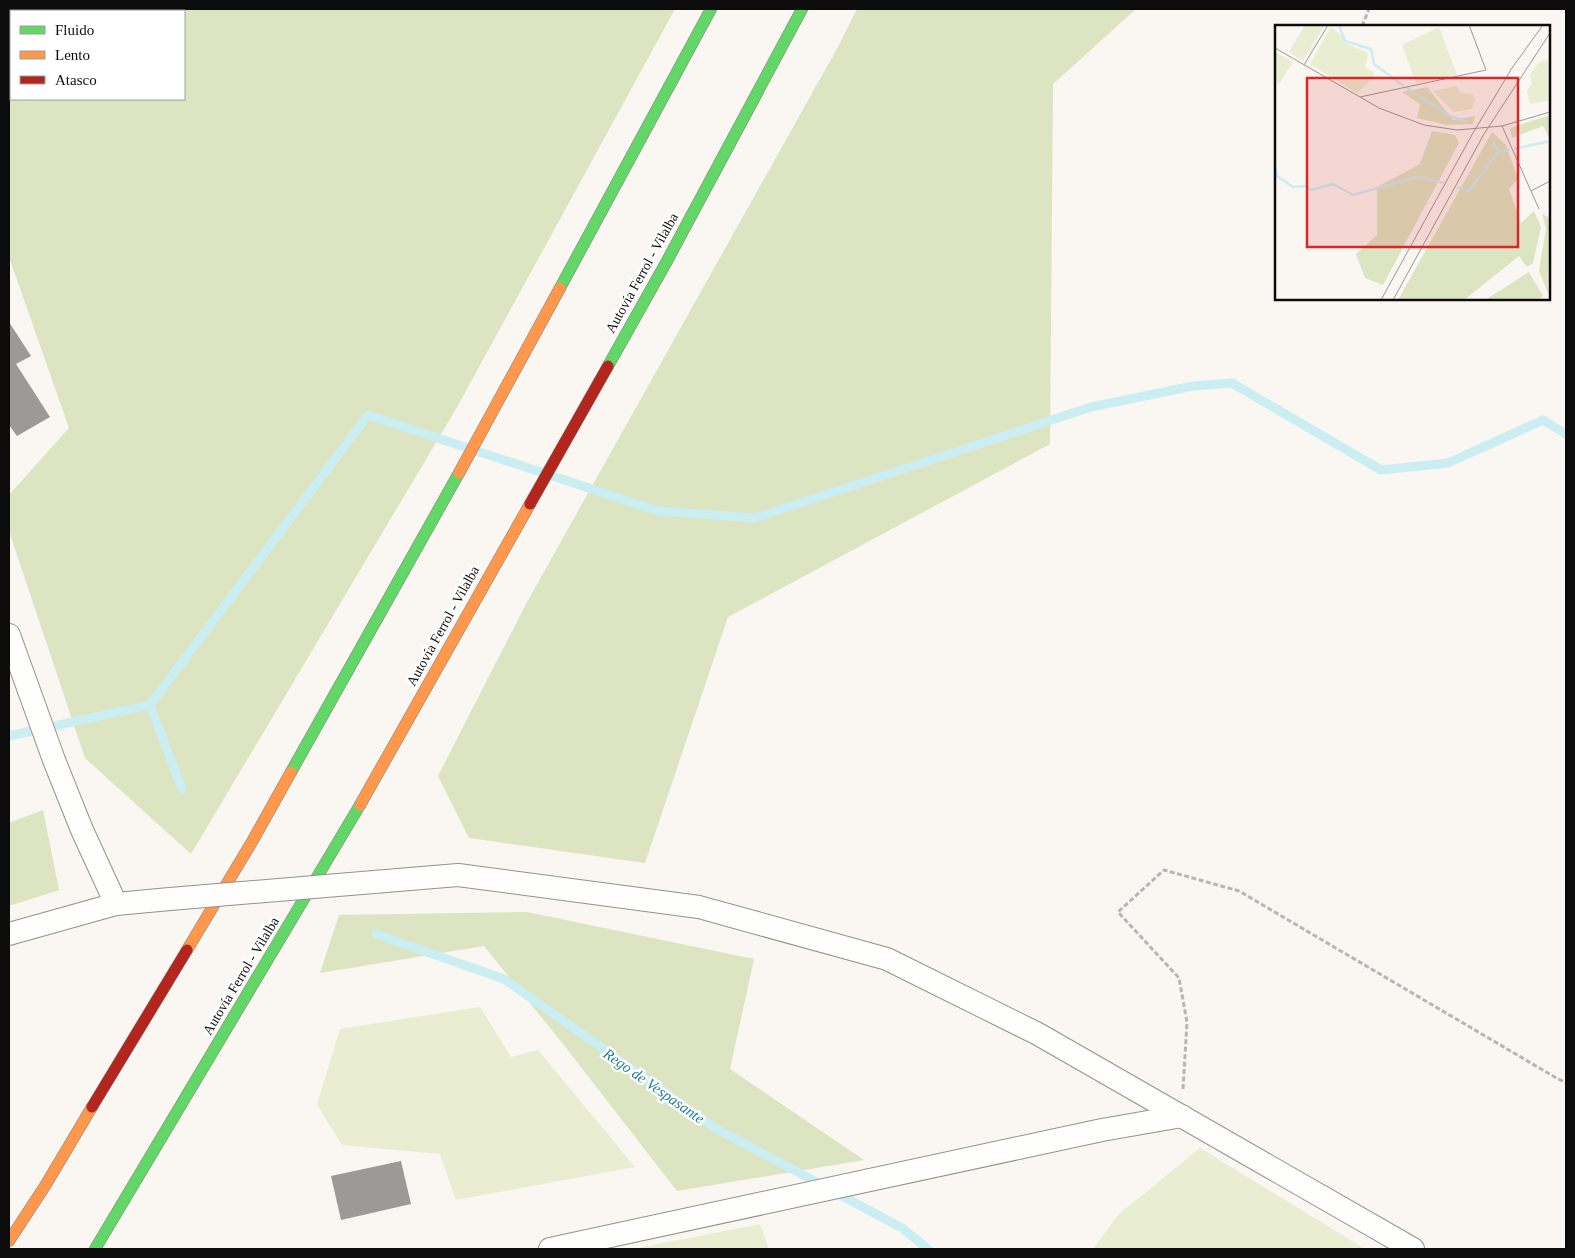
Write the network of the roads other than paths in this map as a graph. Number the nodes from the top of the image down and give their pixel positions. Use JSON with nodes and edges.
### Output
{"nodes":[{"id":1,"x":712,"y":9,"type":"edge"},
{"id":2,"x":802,"y":9,"type":"edge"},
{"id":3,"x":9,"y":635,"type":"edge"},
{"id":4,"x":116,"y":904,"type":"junction"},
{"id":5,"x":9,"y":934,"type":"edge"},
{"id":6,"x":1182,"y":1116,"type":"junction"},
{"id":7,"x":9,"y":1241,"type":"edge"},
{"id":8,"x":94,"y":1249,"type":"edge"},
{"id":9,"x":550,"y":1249,"type":"edge"},
{"id":10,"x":1412,"y":1249,"type":"edge"}],
"edges":[{"from":1,"to":7,"type":"highway"},
{"from":2,"to":8,"type":"highway","name":"Autovía Ferrol - Vilalba"},
{"from":3,"to":4,"type":"street"},
{"from":4,"to":5,"type":"street"},
{"from":4,"to":6,"type":"street","bridge":true},
{"from":6,"to":9,"type":"street"},
{"from":6,"to":10,"type":"street"}]}
